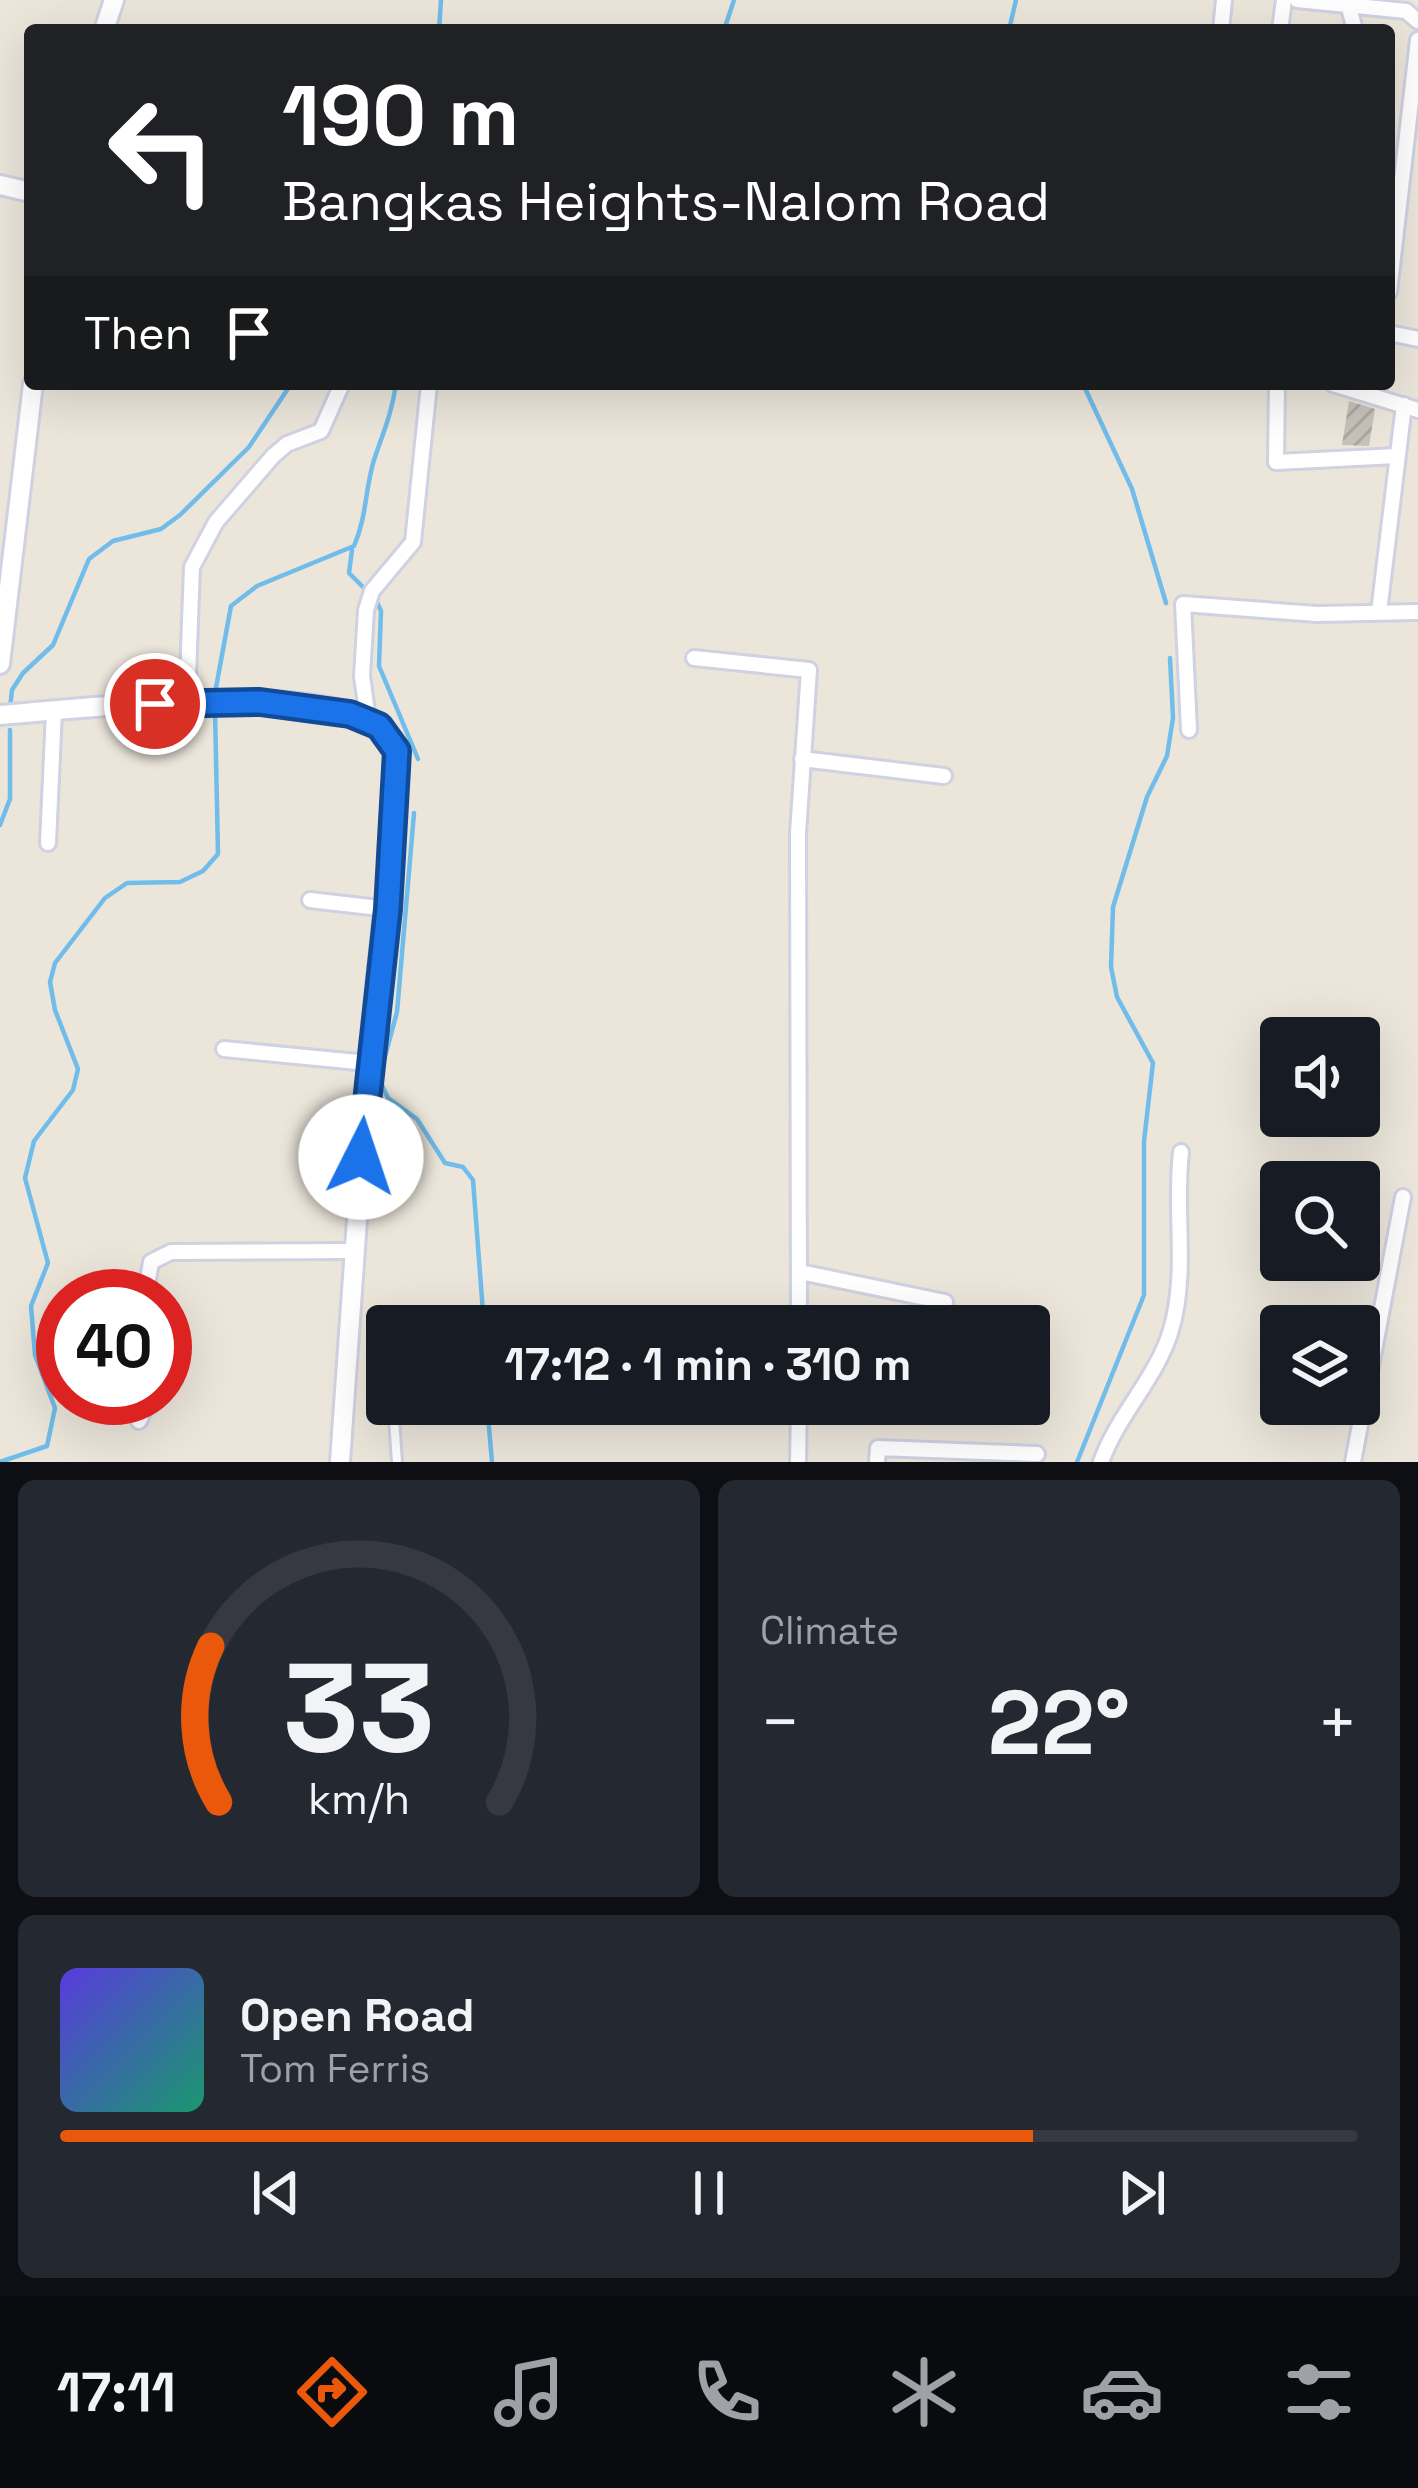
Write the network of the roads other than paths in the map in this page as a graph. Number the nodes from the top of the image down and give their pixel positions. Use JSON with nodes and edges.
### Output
{"nodes":[{"id":1,"x":1297,"y":0,"type":"edge"},
{"id":2,"x":1347,"y":2,"type":"edge"},
{"id":3,"x":1418,"y":21,"type":"edge"},
{"id":4,"x":1418,"y":40,"type":"edge"},
{"id":5,"x":1395,"y":240,"type":"edge"},
{"id":6,"x":33,"y":390,"type":"edge"},
{"id":7,"x":339,"y":390,"type":"edge"},
{"id":8,"x":428,"y":390,"type":"edge"},
{"id":9,"x":1277,"y":390,"type":"edge"},
{"id":10,"x":1378,"y":391,"type":"edge"},
{"id":11,"x":1411,"y":408,"type":"edge"},
{"id":12,"x":1396,"y":456,"type":"junction"},
{"id":13,"x":1379,"y":612,"type":"junction"},
{"id":14,"x":1418,"y":612,"type":"edge"},
{"id":15,"x":694,"y":658,"type":"dead end"},
{"id":16,"x":0,"y":664,"type":"edge"},
{"id":17,"x":187,"y":703,"type":"junction"},
{"id":18,"x":54,"y":711,"type":"junction"},
{"id":19,"x":0,"y":715,"type":"edge"},
{"id":20,"x":368,"y":719,"type":"junction"},
{"id":21,"x":1189,"y":730,"type":"dead end"},
{"id":22,"x":802,"y":759,"type":"junction"},
{"id":23,"x":944,"y":776,"type":"dead end"},
{"id":24,"x":48,"y":843,"type":"dead end"},
{"id":25,"x":310,"y":900,"type":"dead end"},
{"id":26,"x":388,"y":909,"type":"junction"},
{"id":27,"x":224,"y":1049,"type":"dead end"},
{"id":28,"x":368,"y":1063,"type":"junction"},
{"id":29,"x":1181,"y":1152,"type":"dead end"},
{"id":30,"x":1402,"y":1197,"type":"dead end"},
{"id":31,"x":354,"y":1251,"type":"junction"},
{"id":32,"x":150,"y":1269,"type":"edge"},
{"id":33,"x":800,"y":1272,"type":"junction"},
{"id":34,"x":945,"y":1302,"type":"dead end"},
{"id":35,"x":799,"y":1305,"type":"edge"},
{"id":36,"x":395,"y":1425,"type":"edge"},
{"id":37,"x":799,"y":1425,"type":"edge"},
{"id":38,"x":1037,"y":1454,"type":"dead end"},
{"id":39,"x":340,"y":1462,"type":"edge"},
{"id":40,"x":397,"y":1462,"type":"edge"},
{"id":41,"x":798,"y":1462,"type":"edge"},
{"id":42,"x":877,"y":1462,"type":"edge"},
{"id":43,"x":1101,"y":1462,"type":"edge"},
{"id":44,"x":1353,"y":1462,"type":"edge"}],
"edges":[{"from":1,"to":2,"type":"street"},
{"from":2,"to":3,"type":"street"},
{"from":4,"to":5,"type":"street"},
{"from":6,"to":16,"type":"street"},
{"from":7,"to":17,"type":"street"},
{"from":8,"to":20,"type":"street"},
{"from":9,"to":12,"type":"street"},
{"from":10,"to":11,"type":"street"},
{"from":11,"to":12,"type":"street"},
{"from":12,"to":13,"type":"street"},
{"from":13,"to":14,"type":"street"},
{"from":13,"to":21,"type":"street"},
{"from":15,"to":22,"type":"street"},
{"from":17,"to":18,"type":"street"},
{"from":17,"to":20,"type":"street"},
{"from":18,"to":19,"type":"street"},
{"from":18,"to":24,"type":"street"},
{"from":20,"to":26,"type":"street"},
{"from":22,"to":23,"type":"street"},
{"from":22,"to":33,"type":"street"},
{"from":25,"to":26,"type":"street"},
{"from":26,"to":28,"type":"street"},
{"from":27,"to":28,"type":"street"},
{"from":28,"to":31,"type":"street"},
{"from":29,"to":43,"type":"street"},
{"from":30,"to":44,"type":"street"},
{"from":31,"to":32,"type":"street"},
{"from":31,"to":39,"type":"street"},
{"from":33,"to":34,"type":"street"},
{"from":33,"to":35,"type":"street"},
{"from":36,"to":40,"type":"lane"},
{"from":37,"to":41,"type":"street"},
{"from":38,"to":42,"type":"street"}]}
